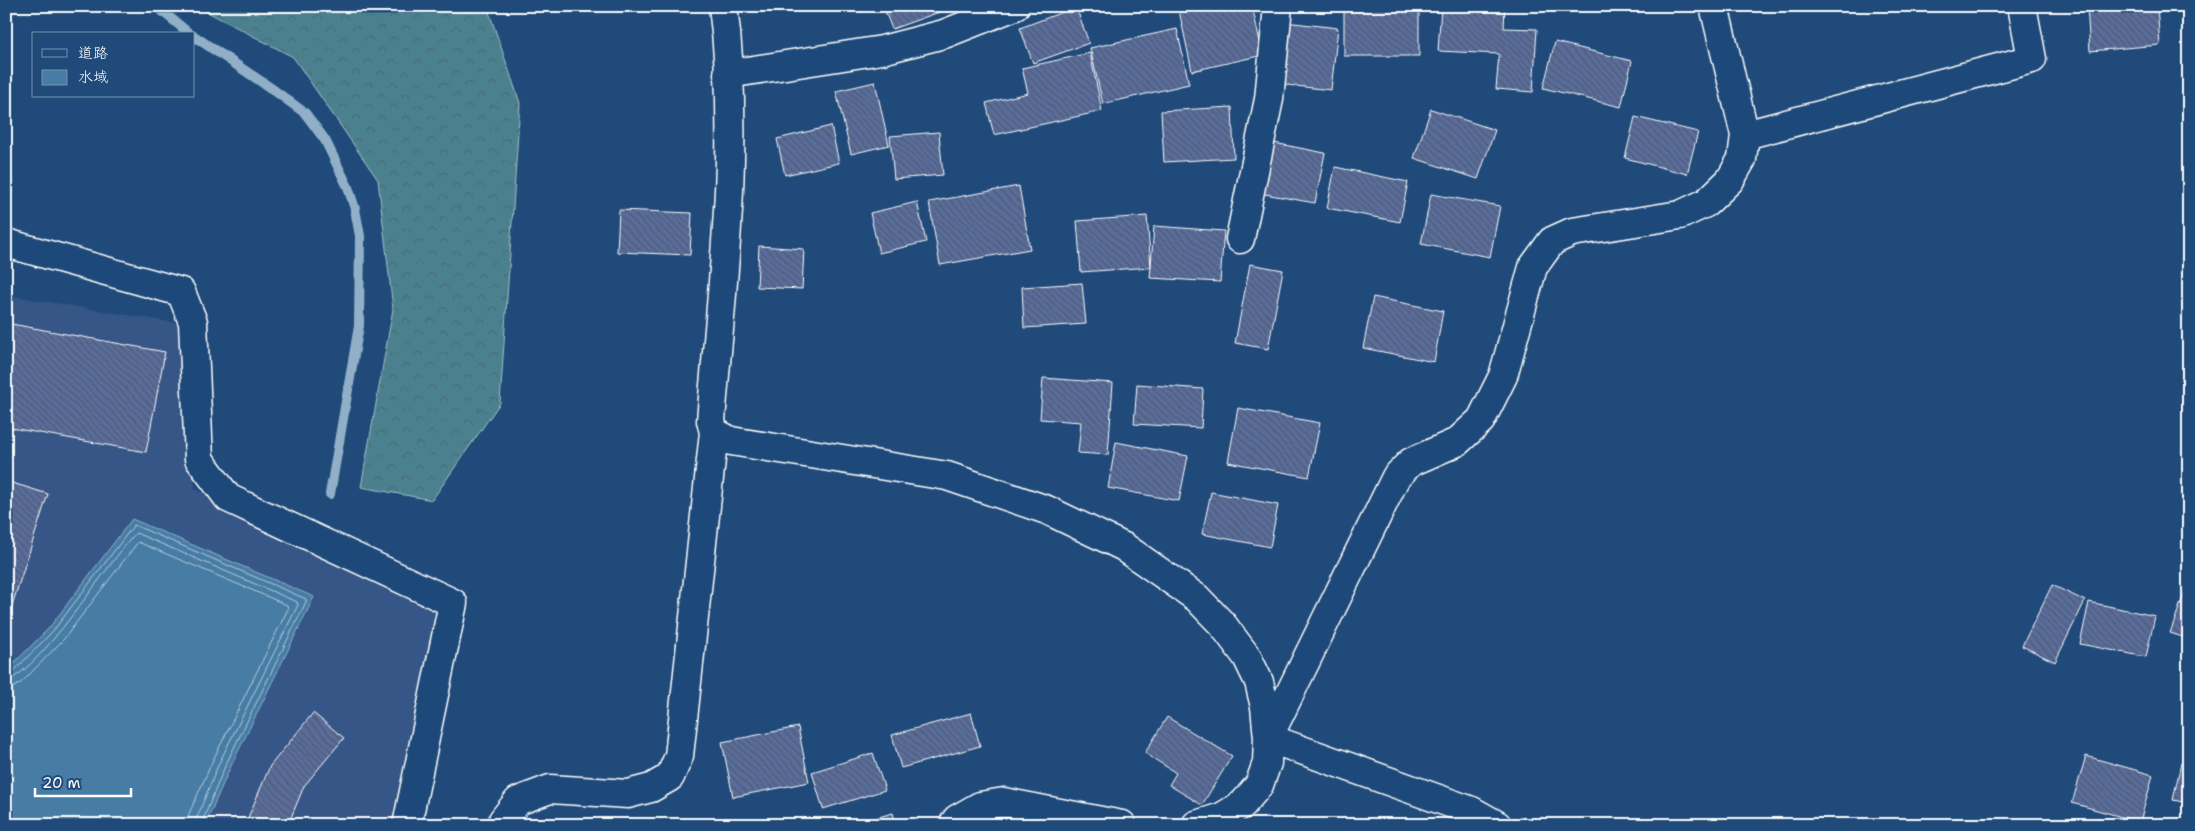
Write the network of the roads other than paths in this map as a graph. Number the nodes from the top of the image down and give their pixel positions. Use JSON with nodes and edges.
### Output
{"nodes":[{"id":1,"x":723,"y":6,"type":"edge"},
{"id":2,"x":1014,"y":6,"type":"edge"},
{"id":3,"x":1278,"y":6,"type":"edge"},
{"id":4,"x":1714,"y":6,"type":"edge"},
{"id":5,"x":2022,"y":6,"type":"edge"},
{"id":6,"x":728,"y":74,"type":"junction"},
{"id":7,"x":1745,"y":135,"type":"junction"},
{"id":8,"x":1240,"y":239,"type":"dead end"},
{"id":9,"x":6,"y":243,"type":"edge"},
{"id":10,"x":714,"y":432,"type":"junction"},
{"id":11,"x":1268,"y":738,"type":"junction"},
{"id":12,"x":407,"y":825,"type":"edge"},
{"id":13,"x":502,"y":825,"type":"edge"},
{"id":14,"x":953,"y":825,"type":"edge"},
{"id":15,"x":1122,"y":825,"type":"edge"},
{"id":16,"x":1196,"y":825,"type":"edge"},
{"id":17,"x":1497,"y":825,"type":"edge"}],
"edges":[{"from":1,"to":6,"type":"street"},
{"from":2,"to":6,"type":"street"},
{"from":3,"to":8,"type":"street"},
{"from":4,"to":7,"type":"street"},
{"from":5,"to":7,"type":"street"},
{"from":6,"to":10,"type":"street"},
{"from":7,"to":11,"type":"street"},
{"from":9,"to":12,"type":"street"},
{"from":10,"to":11,"type":"street"},
{"from":10,"to":13,"type":"street"},
{"from":11,"to":16,"type":"street"},
{"from":11,"to":17,"type":"street"},
{"from":14,"to":15,"type":"street"}]}
